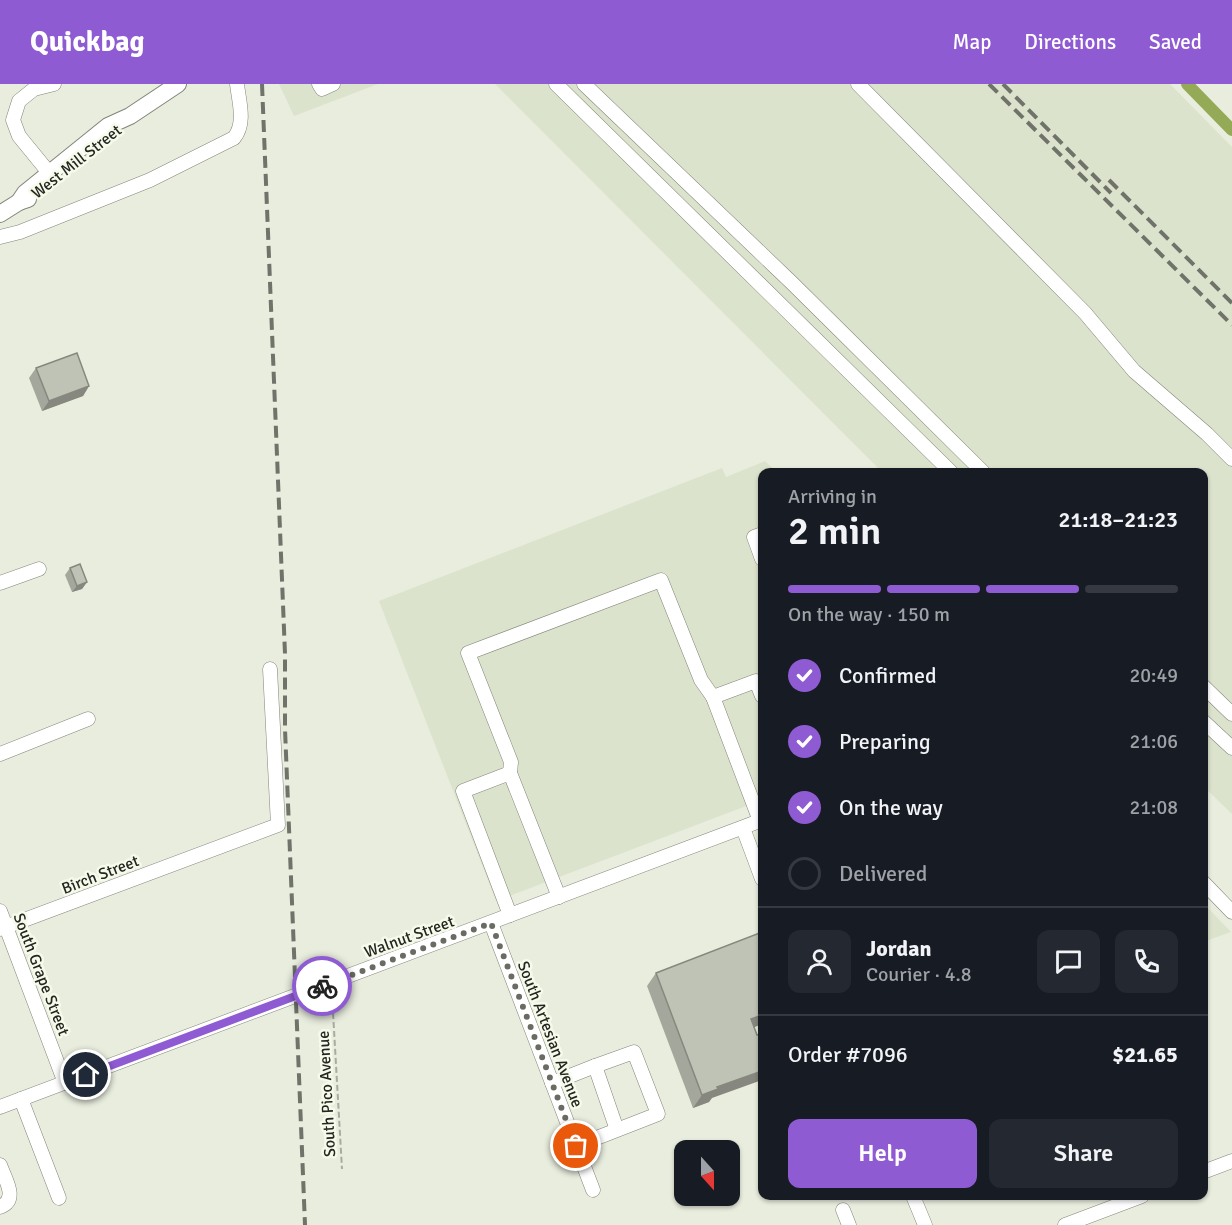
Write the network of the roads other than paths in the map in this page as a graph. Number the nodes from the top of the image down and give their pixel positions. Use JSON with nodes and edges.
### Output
{"nodes":[{"id":1,"x":54,"y":84,"type":"edge"},
{"id":2,"x":178,"y":84,"type":"edge"},
{"id":3,"x":237,"y":84,"type":"edge"},
{"id":4,"x":319,"y":84,"type":"edge"},
{"id":5,"x":333,"y":84,"type":"edge"},
{"id":6,"x":556,"y":84,"type":"edge"},
{"id":7,"x":584,"y":84,"type":"edge"},
{"id":8,"x":858,"y":84,"type":"edge"},
{"id":9,"x":130,"y":116,"type":"junction"},
{"id":10,"x":50,"y":174,"type":"junction"},
{"id":11,"x":19,"y":202,"type":"junction"},
{"id":12,"x":0,"y":214,"type":"edge"},
{"id":13,"x":0,"y":237,"type":"edge"},
{"id":14,"x":1232,"y":459,"type":"edge"},
{"id":15,"x":947,"y":468,"type":"edge"},
{"id":16,"x":979,"y":468,"type":"edge"},
{"id":17,"x":758,"y":536,"type":"edge"},
{"id":18,"x":758,"y":548,"type":"edge"},
{"id":19,"x":39,"y":569,"type":"dead end"},
{"id":20,"x":0,"y":584,"type":"edge"},
{"id":21,"x":270,"y":669,"type":"dead end"},
{"id":22,"x":758,"y":686,"type":"edge"},
{"id":23,"x":1208,"y":691,"type":"edge"},
{"id":24,"x":712,"y":697,"type":"junction"},
{"id":25,"x":1232,"y":714,"type":"edge"},
{"id":26,"x":88,"y":719,"type":"dead end"},
{"id":27,"x":1208,"y":726,"type":"edge"},
{"id":28,"x":1232,"y":748,"type":"edge"},
{"id":29,"x":0,"y":754,"type":"edge"},
{"id":30,"x":510,"y":773,"type":"junction"},
{"id":31,"x":758,"y":813,"type":"edge"},
{"id":32,"x":758,"y":822,"type":"edge"},
{"id":33,"x":743,"y":828,"type":"junction"},
{"id":34,"x":758,"y":868,"type":"edge"},
{"id":35,"x":1208,"y":887,"type":"edge"},
{"id":36,"x":559,"y":897,"type":"junction"},
{"id":37,"x":0,"y":911,"type":"edge"},
{"id":38,"x":1232,"y":912,"type":"edge"},
{"id":39,"x":510,"y":915,"type":"junction"},
{"id":40,"x":491,"y":923,"type":"junction"},
{"id":41,"x":3,"y":928,"type":"edge"},
{"id":42,"x":595,"y":1066,"type":"junction"},
{"id":43,"x":65,"y":1083,"type":"junction"},
{"id":44,"x":552,"y":1083,"type":"junction"},
{"id":45,"x":21,"y":1099,"type":"junction"},
{"id":46,"x":0,"y":1107,"type":"edge"},
{"id":47,"x":618,"y":1130,"type":"junction"},
{"id":48,"x":576,"y":1146,"type":"junction"},
{"id":49,"x":1232,"y":1161,"type":"edge"},
{"id":50,"x":0,"y":1165,"type":"edge"},
{"id":51,"x":1208,"y":1170,"type":"edge"},
{"id":52,"x":593,"y":1190,"type":"dead end"},
{"id":53,"x":58,"y":1198,"type":"dead end"},
{"id":54,"x":915,"y":1200,"type":"edge"},
{"id":55,"x":1131,"y":1200,"type":"edge"},
{"id":56,"x":0,"y":1207,"type":"edge"},
{"id":57,"x":843,"y":1210,"type":"dead end"},
{"id":58,"x":849,"y":1225,"type":"edge"},
{"id":59,"x":925,"y":1225,"type":"edge"},
{"id":60,"x":1065,"y":1225,"type":"edge"}],
"edges":[{"from":1,"to":10,"type":"street"},
{"from":2,"to":9,"type":"main road","name":"West Mill Street"},
{"from":3,"to":13,"type":"street"},
{"from":4,"to":5,"type":"street"},
{"from":6,"to":15,"type":"street"},
{"from":7,"to":16,"type":"street"},
{"from":8,"to":14,"type":"street"},
{"from":9,"to":10,"type":"main road","name":"West Mill Street"},
{"from":9,"to":11,"type":"main road","name":"West Mill Street"},
{"from":10,"to":11,"type":"main road","name":"West Mill Street"},
{"from":11,"to":12,"type":"main road","name":"West Mill Street"},
{"from":17,"to":18,"type":"street"},
{"from":19,"to":20,"type":"street"},
{"from":21,"to":41,"type":"street","name":"Birch Street"},
{"from":22,"to":24,"type":"street"},
{"from":23,"to":25,"type":"street"},
{"from":24,"to":30,"type":"street"},
{"from":24,"to":31,"type":"street"},
{"from":26,"to":29,"type":"street"},
{"from":27,"to":28,"type":"street"},
{"from":30,"to":36,"type":"street"},
{"from":30,"to":39,"type":"street"},
{"from":32,"to":33,"type":"street","name":"Walnut Street"},
{"from":33,"to":34,"type":"street"},
{"from":33,"to":36,"type":"street","name":"Walnut Street"},
{"from":35,"to":38,"type":"street"},
{"from":36,"to":39,"type":"street","name":"Walnut Street"},
{"from":37,"to":41,"type":"street","name":"South Grape Street"},
{"from":39,"to":40,"type":"street","name":"Walnut Street"},
{"from":40,"to":43,"type":"street","name":"Walnut Street"},
{"from":40,"to":44,"type":"street","name":"South Artesian Avenue"},
{"from":41,"to":43,"type":"street","name":"South Grape Street"},
{"from":42,"to":44,"type":"street"},
{"from":42,"to":47,"type":"street"},
{"from":42,"to":47,"type":"street"},
{"from":43,"to":45,"type":"street","name":"Walnut Street"},
{"from":44,"to":48,"type":"street","name":"South Artesian Avenue"},
{"from":45,"to":46,"type":"street","name":"Walnut Street"},
{"from":45,"to":53,"type":"street"},
{"from":47,"to":48,"type":"street"},
{"from":48,"to":52,"type":"street","name":"South Artesian Avenue"},
{"from":49,"to":51,"type":"street"},
{"from":50,"to":56,"type":"street"},
{"from":54,"to":59,"type":"street"},
{"from":55,"to":60,"type":"street"},
{"from":57,"to":58,"type":"street"}]}
